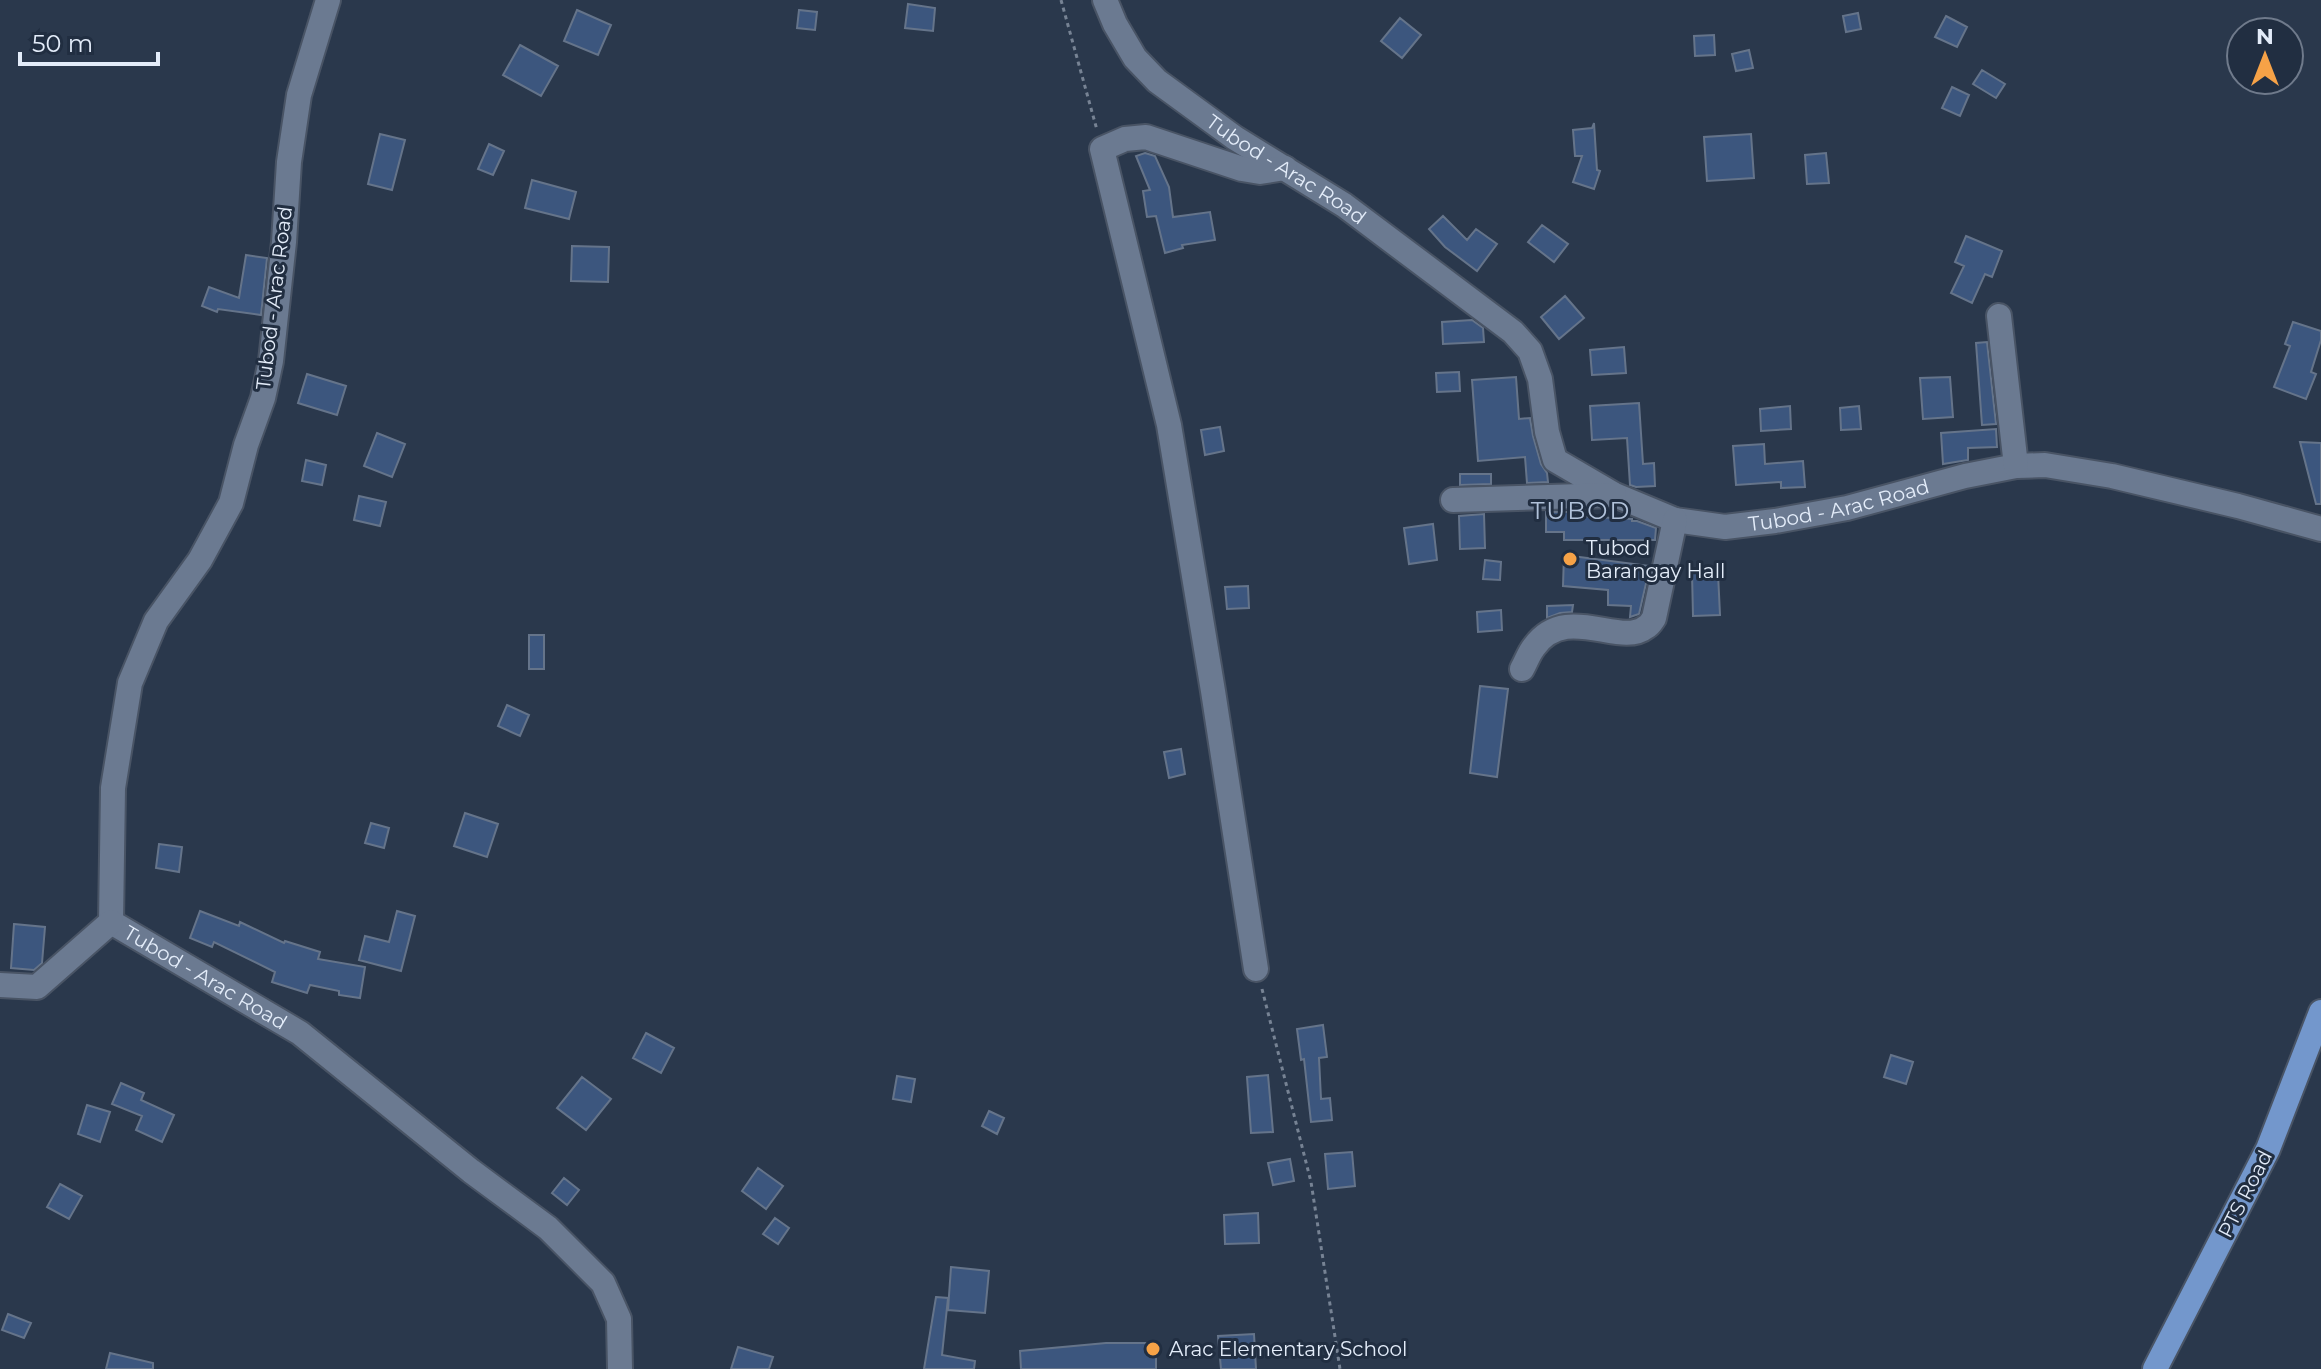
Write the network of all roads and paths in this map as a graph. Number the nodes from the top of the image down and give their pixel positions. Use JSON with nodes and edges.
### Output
{"nodes":[{"id":1,"x":328,"y":0,"type":"edge"},
{"id":2,"x":1061,"y":0,"type":"edge"},
{"id":3,"x":1105,"y":0,"type":"edge"},
{"id":4,"x":1102,"y":149,"type":"junction"},
{"id":5,"x":1285,"y":168,"type":"junction"},
{"id":6,"x":1999,"y":316,"type":"dead end"},
{"id":7,"x":2016,"y":466,"type":"junction"},
{"id":8,"x":1615,"y":495,"type":"junction"},
{"id":9,"x":1453,"y":500,"type":"dead end"},
{"id":10,"x":1675,"y":520,"type":"junction"},
{"id":11,"x":2321,"y":529,"type":"edge"},
{"id":12,"x":1522,"y":669,"type":"dead end"},
{"id":13,"x":111,"y":922,"type":"junction"},
{"id":14,"x":1256,"y":969,"type":"joint"},
{"id":15,"x":0,"y":985,"type":"edge"},
{"id":16,"x":2321,"y":1012,"type":"edge"},
{"id":17,"x":620,"y":1369,"type":"edge"},
{"id":18,"x":1340,"y":1369,"type":"edge"},
{"id":19,"x":2155,"y":1369,"type":"edge"}],
"edges":[{"from":1,"to":13,"type":"street","name":"Tubod - Arac Road"},
{"from":2,"to":4,"type":"path"},
{"from":3,"to":5,"type":"street","name":"Tubod - Arac Road"},
{"from":4,"to":5,"type":"street"},
{"from":4,"to":14,"type":"street"},
{"from":5,"to":8,"type":"street","name":"Tubod - Arac Road"},
{"from":6,"to":7,"type":"street"},
{"from":7,"to":10,"type":"street","name":"Tubod - Arac Road"},
{"from":7,"to":11,"type":"street","name":"Tubod - Arac Road"},
{"from":8,"to":9,"type":"street"},
{"from":8,"to":10,"type":"street","name":"Tubod - Arac Road"},
{"from":10,"to":12,"type":"street"},
{"from":13,"to":15,"type":"street"},
{"from":13,"to":17,"type":"street","name":"Tubod - Arac Road"},
{"from":14,"to":18,"type":"path"},
{"from":16,"to":19,"type":"main road","name":"PTS Road"}]}
